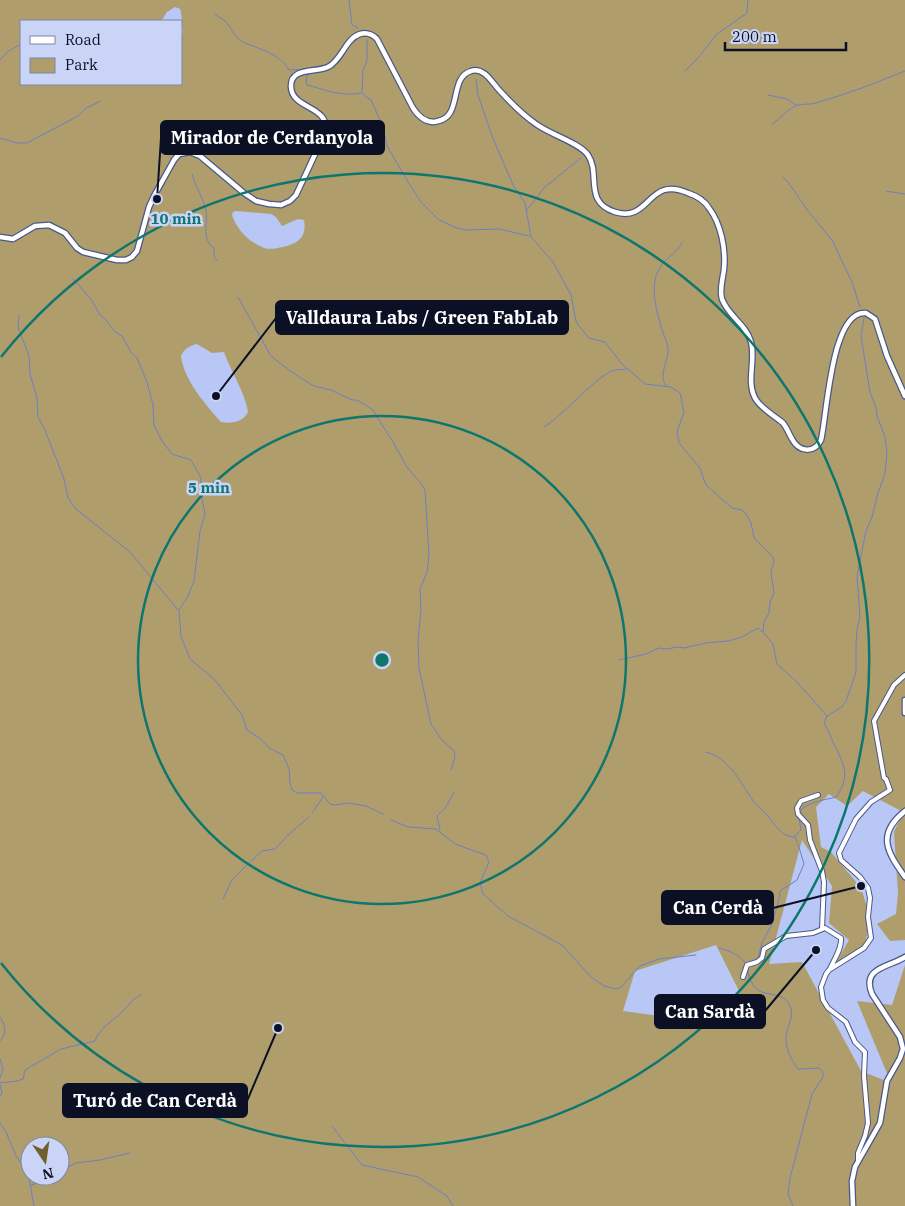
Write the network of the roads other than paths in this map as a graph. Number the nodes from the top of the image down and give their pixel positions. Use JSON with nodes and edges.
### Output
{"nodes":[{"id":1,"x":0,"y":237,"type":"edge"},
{"id":2,"x":905,"y":396,"type":"edge"},
{"id":3,"x":905,"y":675,"type":"edge"},
{"id":4,"x":905,"y":700,"type":"edge"},
{"id":5,"x":905,"y":713,"type":"edge"},
{"id":6,"x":818,"y":795,"type":"dead end"},
{"id":7,"x":905,"y":810,"type":"edge"},
{"id":8,"x":905,"y":877,"type":"edge"},
{"id":9,"x":822,"y":929,"type":"junction"},
{"id":10,"x":905,"y":957,"type":"edge"},
{"id":11,"x":829,"y":970,"type":"junction"},
{"id":12,"x":743,"y":978,"type":"dead end"},
{"id":13,"x":858,"y":1161,"type":"junction"},
{"id":14,"x":853,"y":1206,"type":"edge"}],
"edges":[{"from":1,"to":2,"type":"street"},
{"from":3,"to":11,"type":"street"},
{"from":4,"to":5,"type":"street"},
{"from":6,"to":9,"type":"street"},
{"from":7,"to":8,"type":"street"},
{"from":9,"to":11,"type":"street"},
{"from":9,"to":12,"type":"street"},
{"from":10,"to":13,"type":"street"},
{"from":11,"to":13,"type":"street"},
{"from":13,"to":14,"type":"street"}]}
